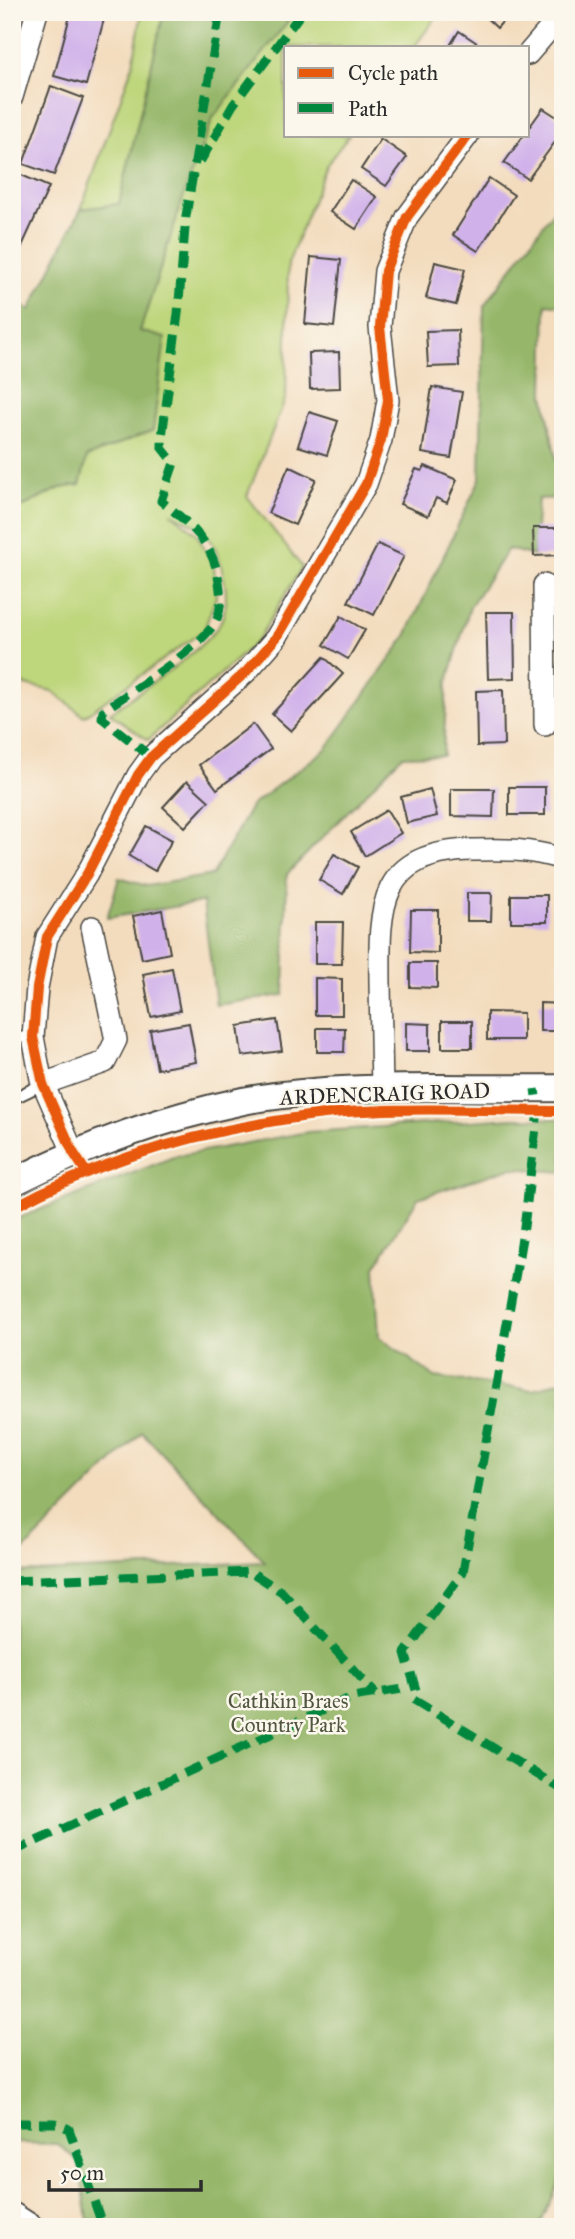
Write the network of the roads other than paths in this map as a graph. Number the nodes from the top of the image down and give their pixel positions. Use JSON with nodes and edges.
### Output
{"nodes":[{"id":1,"x":37,"y":12,"type":"edge"},
{"id":2,"x":563,"y":13,"type":"edge"},
{"id":3,"x":530,"y":51,"type":"edge"},
{"id":4,"x":12,"y":97,"type":"edge"},
{"id":5,"x":467,"y":136,"type":"edge"},
{"id":6,"x":544,"y":585,"type":"dead end"},
{"id":7,"x":553,"y":615,"type":"edge"},
{"id":8,"x":545,"y":725,"type":"dead end"},
{"id":9,"x":563,"y":859,"type":"edge"},
{"id":10,"x":92,"y":927,"type":"dead end"},
{"id":11,"x":22,"y":1038,"type":"edge"},
{"id":12,"x":43,"y":1084,"type":"junction"},
{"id":13,"x":563,"y":1088,"type":"edge"},
{"id":14,"x":382,"y":1091,"type":"junction"},
{"id":15,"x":12,"y":1099,"type":"edge"},
{"id":16,"x":73,"y":1152,"type":"junction"},
{"id":17,"x":12,"y":1182,"type":"edge"},
{"id":18,"x":12,"y":2216,"type":"edge"},
{"id":19,"x":29,"y":2227,"type":"edge"}],
"edges":[{"from":1,"to":4,"type":"street"},
{"from":2,"to":3,"type":"street"},
{"from":5,"to":11,"type":"street"},
{"from":6,"to":7,"type":"street"},
{"from":7,"to":8,"type":"street"},
{"from":9,"to":14,"type":"street"},
{"from":10,"to":12,"type":"street"},
{"from":11,"to":12,"type":"street"},
{"from":12,"to":15,"type":"lane"},
{"from":12,"to":16,"type":"street"},
{"from":13,"to":14,"type":"street","name":"ARDENCRAIG ROAD"},
{"from":14,"to":16,"type":"street","name":"ARDENCRAIG ROAD"},
{"from":16,"to":17,"type":"street","name":"ARDENCRAIG ROAD"},
{"from":18,"to":19,"type":"street"}]}
